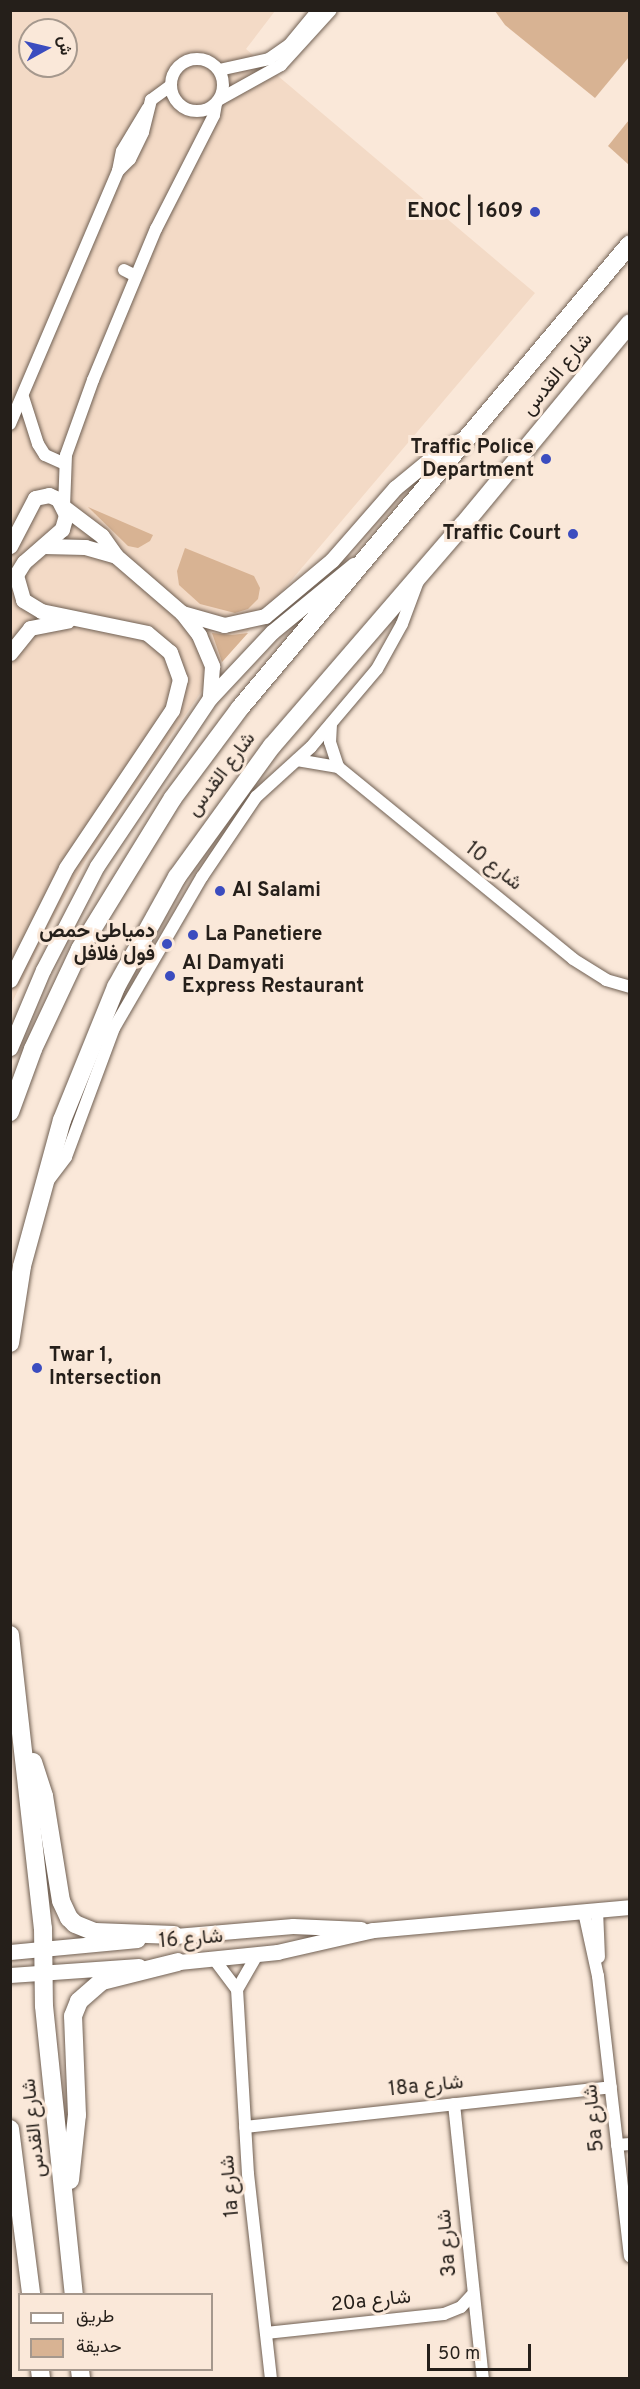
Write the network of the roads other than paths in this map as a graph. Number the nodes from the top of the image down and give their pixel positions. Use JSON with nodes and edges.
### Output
{"nodes":[{"id":1,"x":318,"y":10,"type":"edge"},
{"id":2,"x":331,"y":10,"type":"edge"},
{"id":3,"x":219,"y":70,"type":"junction"},
{"id":4,"x":170,"y":86,"type":"junction"},
{"id":5,"x":218,"y":101,"type":"junction"},
{"id":6,"x":630,"y":244,"type":"edge"},
{"id":7,"x":101,"y":323,"type":"dead end"},
{"id":8,"x":630,"y":323,"type":"edge"},
{"id":9,"x":114,"y":328,"type":"junction"},
{"id":10,"x":23,"y":395,"type":"junction"},
{"id":11,"x":10,"y":424,"type":"edge"},
{"id":12,"x":472,"y":434,"type":"junction"},
{"id":13,"x":65,"y":464,"type":"junction"},
{"id":14,"x":64,"y":508,"type":"junction"},
{"id":15,"x":10,"y":546,"type":"edge"},
{"id":16,"x":44,"y":546,"type":"junction"},
{"id":17,"x":369,"y":555,"type":"junction"},
{"id":18,"x":116,"y":556,"type":"junction"},
{"id":19,"x":420,"y":574,"type":"junction"},
{"id":20,"x":182,"y":613,"type":"junction"},
{"id":21,"x":82,"y":620,"type":"junction"},
{"id":22,"x":10,"y":653,"type":"edge"},
{"id":23,"x":210,"y":698,"type":"junction"},
{"id":24,"x":331,"y":724,"type":"junction"},
{"id":25,"x":297,"y":760,"type":"junction"},
{"id":26,"x":338,"y":767,"type":"junction"},
{"id":27,"x":10,"y":980,"type":"edge"},
{"id":28,"x":630,"y":987,"type":"edge"},
{"id":29,"x":10,"y":1048,"type":"edge"},
{"id":30,"x":10,"y":1112,"type":"edge"},
{"id":31,"x":40,"y":1189,"type":"junction"},
{"id":32,"x":10,"y":1343,"type":"edge"},
{"id":33,"x":10,"y":1635,"type":"edge"},
{"id":34,"x":23,"y":1738,"type":"junction"},
{"id":35,"x":630,"y":1907,"type":"edge"},
{"id":36,"x":590,"y":1911,"type":"junction"},
{"id":37,"x":373,"y":1930,"type":"junction"},
{"id":38,"x":174,"y":1935,"type":"junction"},
{"id":39,"x":44,"y":1949,"type":"junction"},
{"id":40,"x":10,"y":1952,"type":"edge"},
{"id":41,"x":257,"y":1955,"type":"junction"},
{"id":42,"x":214,"y":1959,"type":"junction"},
{"id":43,"x":178,"y":1962,"type":"junction"},
{"id":44,"x":44,"y":1973,"type":"junction"},
{"id":45,"x":10,"y":1975,"type":"edge"},
{"id":46,"x":237,"y":1989,"type":"junction"},
{"id":47,"x":611,"y":2087,"type":"junction"},
{"id":48,"x":454,"y":2104,"type":"junction"},
{"id":49,"x":246,"y":2127,"type":"junction"},
{"id":50,"x":10,"y":2129,"type":"edge"},
{"id":51,"x":623,"y":2144,"type":"edge"},
{"id":52,"x":66,"y":2206,"type":"junction"},
{"id":53,"x":16,"y":2210,"type":"edge"},
{"id":54,"x":630,"y":2256,"type":"edge"},
{"id":55,"x":31,"y":2293,"type":"edge"},
{"id":56,"x":74,"y":2293,"type":"edge"},
{"id":57,"x":472,"y":2294,"type":"junction"},
{"id":58,"x":266,"y":2333,"type":"junction"},
{"id":59,"x":271,"y":2379,"type":"edge"},
{"id":60,"x":483,"y":2379,"type":"edge"}],
"edges":[{"from":1,"to":3,"type":"street"},
{"from":2,"to":5,"type":"street"},
{"from":3,"to":4,"type":"street"},
{"from":3,"to":5,"type":"street"},
{"from":4,"to":5,"type":"street"},
{"from":4,"to":10,"type":"street"},
{"from":5,"to":9,"type":"street"},
{"from":6,"to":12,"type":"main road","name":"شارع القدس"},
{"from":7,"to":9,"type":"street"},
{"from":8,"to":19,"type":"main road","name":"شارع القدس"},
{"from":9,"to":13,"type":"street"},
{"from":10,"to":11,"type":"street"},
{"from":10,"to":13,"type":"street"},
{"from":12,"to":17,"type":"main road","name":"شارع القدس"},
{"from":12,"to":20,"type":"street"},
{"from":13,"to":14,"type":"street"},
{"from":14,"to":15,"type":"street"},
{"from":14,"to":16,"type":"street"},
{"from":14,"to":18,"type":"street"},
{"from":16,"to":18,"type":"street"},
{"from":16,"to":21,"type":"street"},
{"from":17,"to":23,"type":"street"},
{"from":17,"to":30,"type":"main road","name":"شارع القدس"},
{"from":18,"to":20,"type":"street"},
{"from":19,"to":24,"type":"street"},
{"from":19,"to":31,"type":"main road","name":"شارع القدس"},
{"from":20,"to":23,"type":"street"},
{"from":21,"to":22,"type":"street"},
{"from":21,"to":27,"type":"street"},
{"from":23,"to":29,"type":"street"},
{"from":24,"to":25,"type":"street"},
{"from":24,"to":26,"type":"street"},
{"from":25,"to":26,"type":"street","name":"شارع 10"},
{"from":25,"to":31,"type":"street"},
{"from":26,"to":28,"type":"street","name":"شارع 10"},
{"from":31,"to":32,"type":"main road","name":"شارع القدس"},
{"from":33,"to":34,"type":"main road","name":"شارع القدس"},
{"from":34,"to":38,"type":"main road"},
{"from":34,"to":39,"type":"main road","name":"شارع القدس"},
{"from":35,"to":36,"type":"street","name":"شارع 16"},
{"from":36,"to":37,"type":"street","name":"شارع 16"},
{"from":36,"to":47,"type":"street","name":"5a شارع"},
{"from":37,"to":38,"type":"street","name":"شارع 16"},
{"from":37,"to":41,"type":"street","name":"شارع 16"},
{"from":38,"to":39,"type":"street","name":"شارع 16"},
{"from":39,"to":40,"type":"street","name":"شارع 16"},
{"from":39,"to":44,"type":"main road","name":"شارع القدس"},
{"from":41,"to":42,"type":"street","name":"شارع 16"},
{"from":41,"to":46,"type":"street"},
{"from":42,"to":43,"type":"street","name":"شارع 16"},
{"from":42,"to":46,"type":"street"},
{"from":43,"to":44,"type":"street","name":"شارع 16"},
{"from":43,"to":52,"type":"main road"},
{"from":44,"to":45,"type":"street","name":"شارع 16"},
{"from":44,"to":52,"type":"main road","name":"شارع القدس"},
{"from":46,"to":49,"type":"street","name":"1a شارع"},
{"from":47,"to":48,"type":"street","name":"18a شارع"},
{"from":47,"to":51,"type":"street","name":"5a شارع"},
{"from":48,"to":49,"type":"street","name":"18a شارع"},
{"from":48,"to":57,"type":"street","name":"3a شارع"},
{"from":49,"to":58,"type":"street","name":"1a شارع"},
{"from":50,"to":53,"type":"main road","name":"شارع القدس"},
{"from":51,"to":54,"type":"street","name":"5a شارع"},
{"from":52,"to":56,"type":"main road","name":"شارع القدس"},
{"from":53,"to":55,"type":"main road","name":"شارع القدس"},
{"from":57,"to":58,"type":"street","name":"20a شارع"},
{"from":57,"to":60,"type":"street","name":"3a شارع"},
{"from":58,"to":59,"type":"street","name":"1a شارع"}]}
